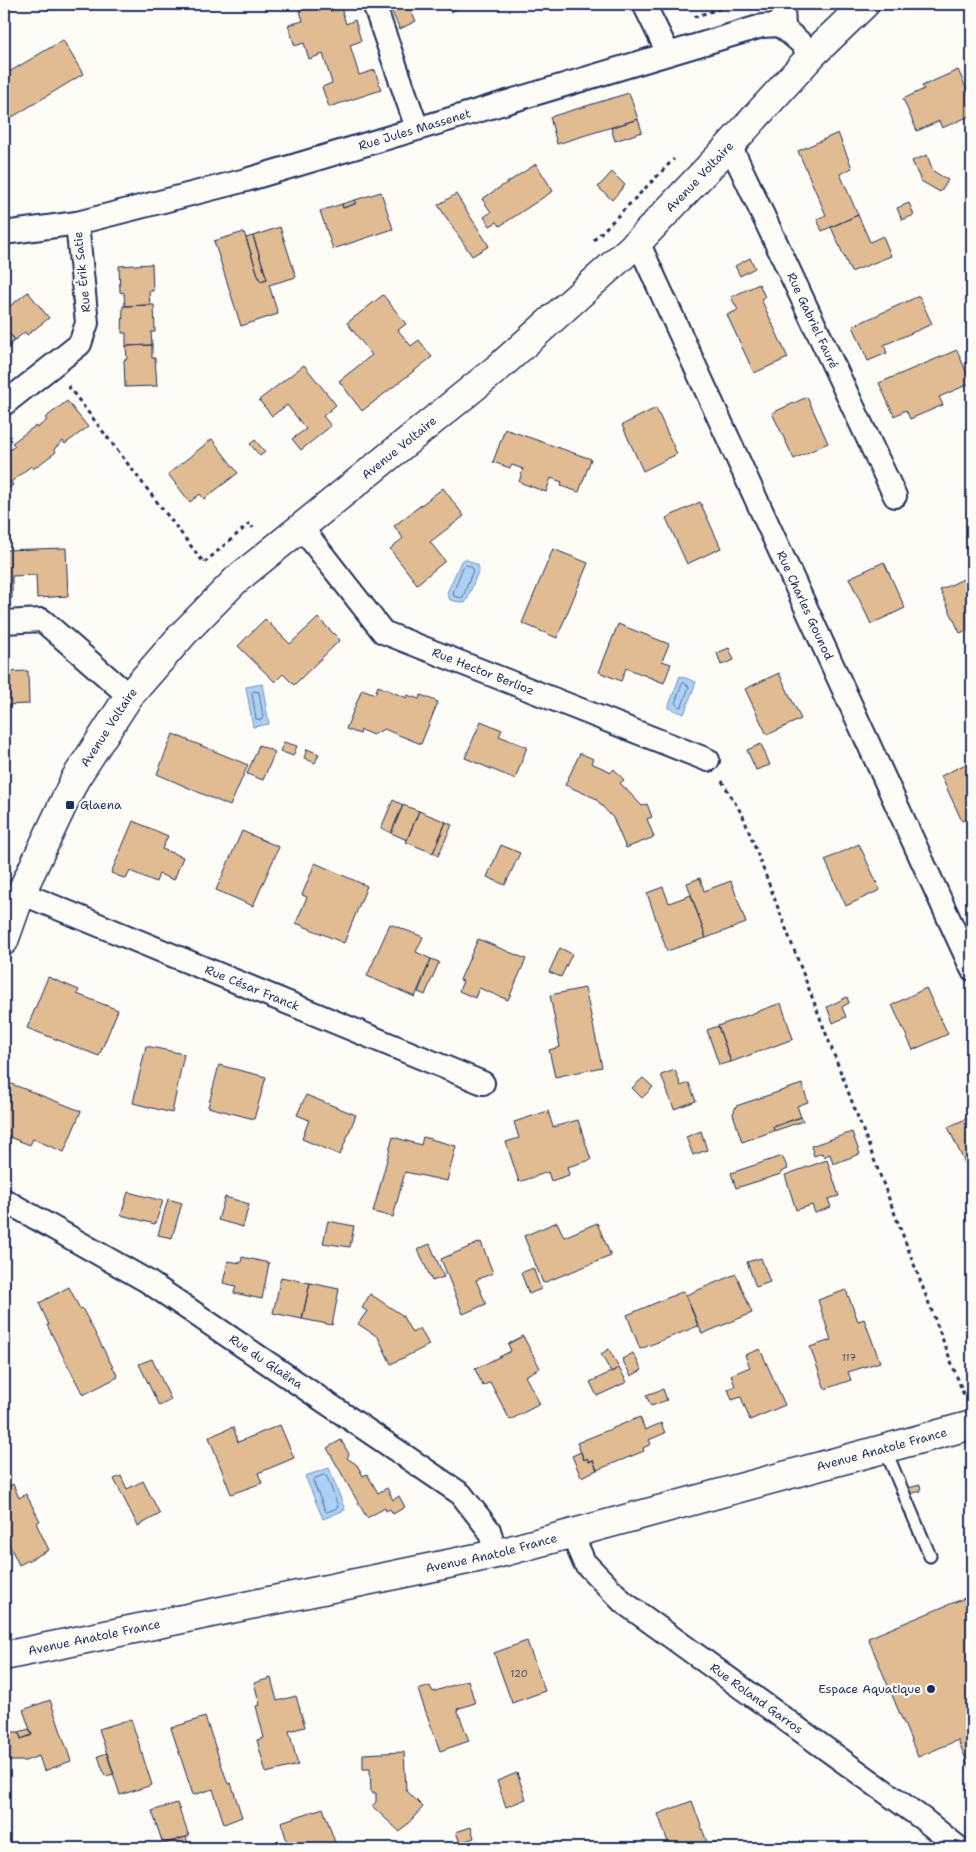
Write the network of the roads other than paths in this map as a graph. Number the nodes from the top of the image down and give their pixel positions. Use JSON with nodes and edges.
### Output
{"nodes":[{"id":1,"x":374,"y":4,"type":"edge"},
{"id":2,"x":644,"y":4,"type":"edge"},
{"id":3,"x":783,"y":4,"type":"edge"},
{"id":4,"x":865,"y":4,"type":"edge"},
{"id":5,"x":784,"y":28,"type":"junction"},
{"id":6,"x":668,"y":53,"type":"junction"},
{"id":7,"x":812,"y":55,"type":"junction"},
{"id":8,"x":417,"y":128,"type":"junction"},
{"id":9,"x":730,"y":145,"type":"junction"},
{"id":10,"x":77,"y":223,"type":"junction"},
{"id":11,"x":4,"y":233,"type":"edge"},
{"id":12,"x":638,"y":242,"type":"junction"},
{"id":13,"x":4,"y":404,"type":"edge"},
{"id":14,"x":894,"y":496,"type":"dead end"},
{"id":15,"x":301,"y":527,"type":"junction"},
{"id":16,"x":4,"y":622,"type":"edge"},
{"id":17,"x":130,"y":696,"type":"junction"},
{"id":18,"x":708,"y":760,"type":"road end"},
{"id":19,"x":22,"y":893,"type":"junction"},
{"id":20,"x":4,"y":941,"type":"edge"},
{"id":21,"x":972,"y":969,"type":"edge"},
{"id":22,"x":483,"y":1083,"type":"dead end"},
{"id":23,"x":4,"y":1200,"type":"edge"},
{"id":24,"x":969,"y":1412,"type":"edge"},
{"id":25,"x":885,"y":1449,"type":"junction"},
{"id":26,"x":572,"y":1534,"type":"junction"},
{"id":27,"x":496,"y":1554,"type":"junction"},
{"id":28,"x":930,"y":1556,"type":"dead end"},
{"id":29,"x":4,"y":1656,"type":"edge"},
{"id":30,"x":959,"y":1848,"type":"edge"}],
"edges":[{"from":1,"to":8,"type":"street"},
{"from":2,"to":6,"type":"street"},
{"from":3,"to":5,"type":"street"},
{"from":4,"to":7,"type":"main road","name":"Avenue Voltaire"},
{"from":5,"to":6,"type":"street","name":"Rue Jules Massenet"},
{"from":5,"to":7,"type":"street"},
{"from":6,"to":8,"type":"street","name":"Rue Jules Massenet"},
{"from":7,"to":9,"type":"main road","name":"Avenue Voltaire"},
{"from":8,"to":10,"type":"street","name":"Rue Jules Massenet"},
{"from":9,"to":12,"type":"main road","name":"Avenue Voltaire"},
{"from":9,"to":14,"type":"street","name":"Rue Gabriel Fauré"},
{"from":10,"to":11,"type":"street","name":"Rue Jules Massenet"},
{"from":10,"to":13,"type":"street","name":"Rue Érik Satie"},
{"from":12,"to":15,"type":"main road","name":"Avenue Voltaire"},
{"from":12,"to":21,"type":"street","name":"Rue Charles Gounod"},
{"from":15,"to":17,"type":"main road","name":"Avenue Voltaire"},
{"from":15,"to":18,"type":"street","name":"Rue Hector Berlioz"},
{"from":16,"to":17,"type":"street"},
{"from":17,"to":19,"type":"main road","name":"Avenue Voltaire"},
{"from":19,"to":20,"type":"main road","name":"Avenue Voltaire"},
{"from":19,"to":22,"type":"street","name":"Rue César Franck"},
{"from":23,"to":27,"type":"street","name":"Rue du Glaëna"},
{"from":24,"to":25,"type":"main road","name":"Avenue Anatole France"},
{"from":25,"to":26,"type":"main road","name":"Avenue Anatole France"},
{"from":25,"to":28,"type":"lane"},
{"from":26,"to":27,"type":"main road","name":"Avenue Anatole France"},
{"from":26,"to":30,"type":"street","name":"Rue Roland Garros"},
{"from":27,"to":29,"type":"main road","name":"Avenue Anatole France"}]}
